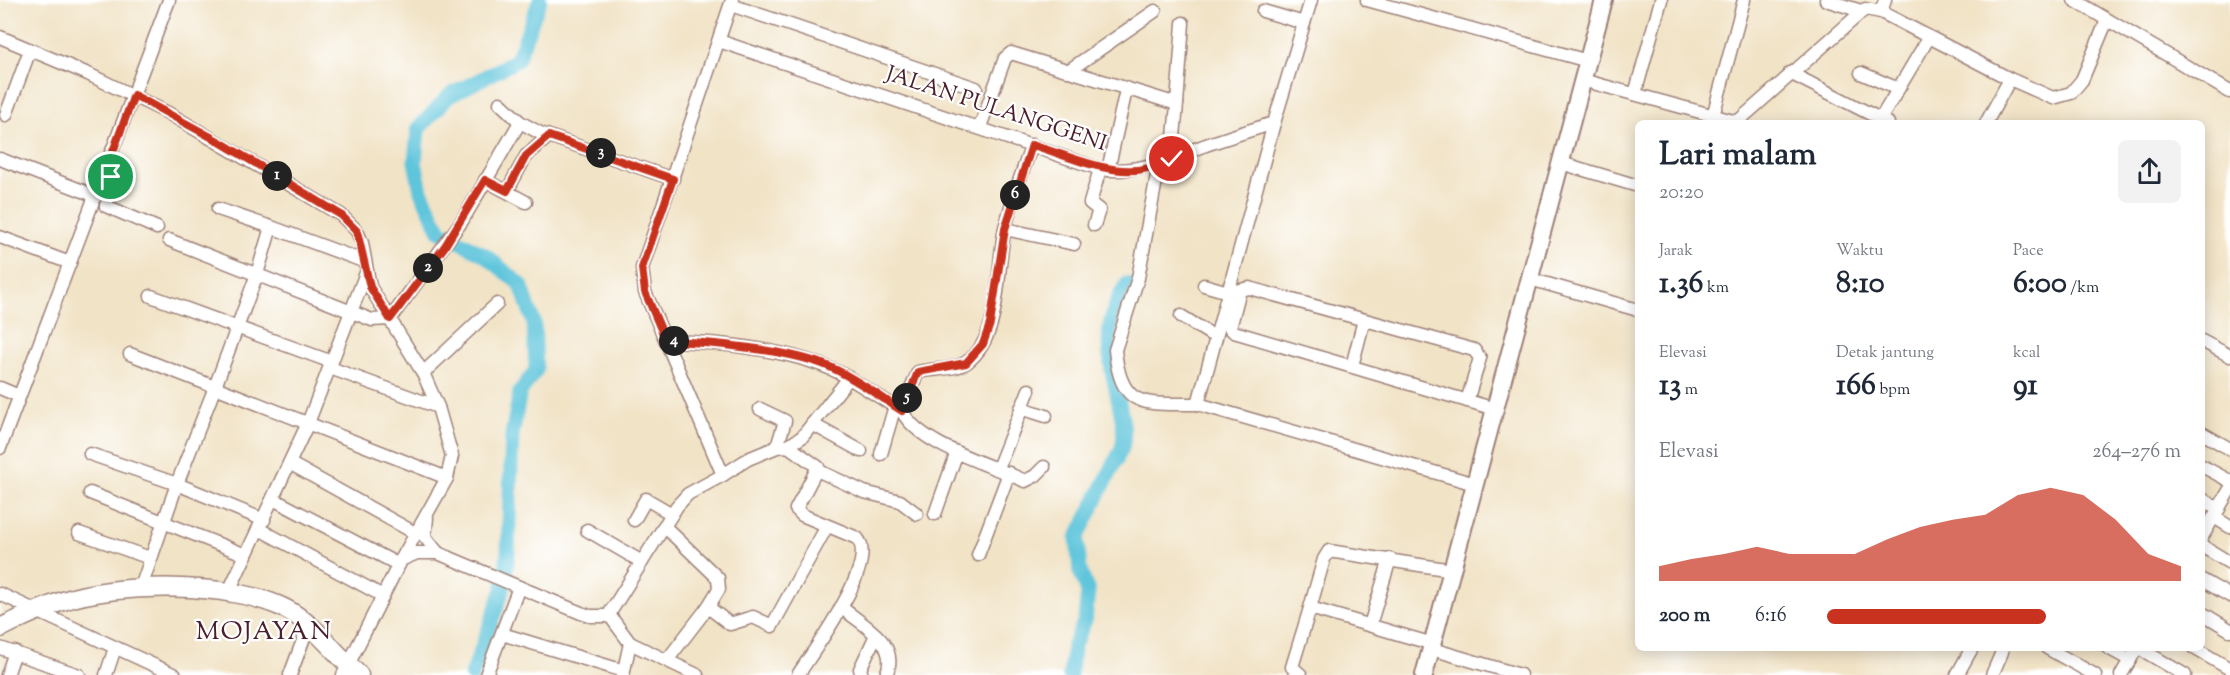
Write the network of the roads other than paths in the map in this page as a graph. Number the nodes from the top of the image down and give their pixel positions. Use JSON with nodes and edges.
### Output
{"nodes":[{"id":1,"x":169,"y":0,"type":"edge"},
{"id":2,"x":1311,"y":0,"type":"edge"},
{"id":3,"x":1367,"y":0,"type":"edge"},
{"id":4,"x":1604,"y":0,"type":"edge"},
{"id":5,"x":1661,"y":0,"type":"edge"},
{"id":6,"x":1744,"y":0,"type":"edge"},
{"id":7,"x":1826,"y":0,"type":"edge"},
{"id":8,"x":1885,"y":0,"type":"edge"},
{"id":9,"x":2074,"y":0,"type":"edge"},
{"id":10,"x":731,"y":2,"type":"edge"},
{"id":11,"x":1155,"y":11,"type":"dead end"},
{"id":12,"x":1263,"y":11,"type":"dead end"},
{"id":13,"x":1861,"y":11,"type":"junction"},
{"id":14,"x":1881,"y":12,"type":"junction"},
{"id":15,"x":2107,"y":20,"type":"junction"},
{"id":16,"x":1183,"y":23,"type":"dead end"},
{"id":17,"x":1304,"y":23,"type":"junction"},
{"id":18,"x":0,"y":37,"type":"edge"},
{"id":19,"x":1928,"y":39,"type":"junction"},
{"id":20,"x":719,"y":41,"type":"junction"},
{"id":21,"x":30,"y":50,"type":"junction"},
{"id":22,"x":1588,"y":61,"type":"junction"},
{"id":23,"x":1068,"y":71,"type":"junction"},
{"id":24,"x":1790,"y":73,"type":"junction"},
{"id":25,"x":1861,"y":73,"type":"dead end"},
{"id":26,"x":2010,"y":79,"type":"junction"},
{"id":27,"x":1582,"y":80,"type":"junction"},
{"id":28,"x":976,"y":88,"type":"dead end"},
{"id":29,"x":1898,"y":89,"type":"junction"},
{"id":30,"x":1126,"y":90,"type":"junction"},
{"id":31,"x":135,"y":91,"type":"junction"},
{"id":32,"x":2230,"y":92,"type":"edge"},
{"id":33,"x":1635,"y":94,"type":"junction"},
{"id":34,"x":500,"y":103,"type":"dead end"},
{"id":35,"x":1173,"y":103,"type":"junction"},
{"id":36,"x":6,"y":115,"type":"dead end"},
{"id":37,"x":1713,"y":116,"type":"junction"},
{"id":38,"x":1726,"y":120,"type":"edge"},
{"id":39,"x":1739,"y":120,"type":"edge"},
{"id":40,"x":1878,"y":120,"type":"edge"},
{"id":41,"x":1883,"y":120,"type":"edge"},
{"id":42,"x":1988,"y":120,"type":"edge"},
{"id":43,"x":519,"y":122,"type":"junction"},
{"id":44,"x":1274,"y":123,"type":"junction"},
{"id":45,"x":980,"y":127,"type":"junction"},
{"id":46,"x":549,"y":136,"type":"junction"},
{"id":47,"x":1032,"y":145,"type":"junction"},
{"id":48,"x":0,"y":159,"type":"edge"},
{"id":49,"x":1167,"y":161,"type":"junction"},
{"id":50,"x":1561,"y":164,"type":"junction"},
{"id":51,"x":1104,"y":169,"type":"junction"},
{"id":52,"x":105,"y":173,"type":"junction"},
{"id":53,"x":673,"y":179,"type":"junction"},
{"id":54,"x":485,"y":180,"type":"junction"},
{"id":55,"x":1635,"y":185,"type":"edge"},
{"id":56,"x":507,"y":191,"type":"junction"},
{"id":57,"x":96,"y":196,"type":"junction"},
{"id":58,"x":526,"y":202,"type":"dead end"},
{"id":59,"x":218,"y":208,"type":"dead end"},
{"id":60,"x":1094,"y":225,"type":"dead end"},
{"id":61,"x":271,"y":227,"type":"junction"},
{"id":62,"x":157,"y":228,"type":"dead end"},
{"id":63,"x":1005,"y":229,"type":"junction"},
{"id":64,"x":0,"y":237,"type":"edge"},
{"id":65,"x":169,"y":240,"type":"dead end"},
{"id":66,"x":1074,"y":244,"type":"dead end"},
{"id":67,"x":70,"y":263,"type":"junction"},
{"id":68,"x":364,"y":267,"type":"junction"},
{"id":69,"x":257,"y":274,"type":"junction"},
{"id":70,"x":1530,"y":279,"type":"junction"},
{"id":71,"x":1204,"y":285,"type":"dead end"},
{"id":72,"x":1228,"y":292,"type":"junction"},
{"id":73,"x":151,"y":296,"type":"dead end"},
{"id":74,"x":497,"y":304,"type":"dead end"},
{"id":75,"x":1635,"y":309,"type":"edge"},
{"id":76,"x":351,"y":311,"type":"junction"},
{"id":77,"x":1181,"y":316,"type":"dead end"},
{"id":78,"x":390,"y":319,"type":"junction"},
{"id":79,"x":1364,"y":320,"type":"junction"},
{"id":80,"x":237,"y":330,"type":"junction"},
{"id":81,"x":1215,"y":337,"type":"junction"},
{"id":82,"x":666,"y":341,"type":"junction"},
{"id":83,"x":2205,"y":343,"type":"edge"},
{"id":84,"x":130,"y":354,"type":"dead end"},
{"id":85,"x":2230,"y":356,"type":"edge"},
{"id":86,"x":331,"y":365,"type":"junction"},
{"id":87,"x":1352,"y":366,"type":"junction"},
{"id":88,"x":423,"y":373,"type":"junction"},
{"id":89,"x":849,"y":378,"type":"junction"},
{"id":90,"x":215,"y":387,"type":"junction"},
{"id":91,"x":0,"y":388,"type":"edge"},
{"id":92,"x":1029,"y":390,"type":"dead end"},
{"id":93,"x":19,"y":396,"type":"junction"},
{"id":94,"x":1467,"y":401,"type":"junction"},
{"id":95,"x":1198,"y":404,"type":"junction"},
{"id":96,"x":438,"y":407,"type":"junction"},
{"id":97,"x":898,"y":408,"type":"junction"},
{"id":98,"x":1021,"y":408,"type":"junction"},
{"id":99,"x":760,"y":409,"type":"dead end"},
{"id":100,"x":1495,"y":409,"type":"junction"},
{"id":101,"x":1046,"y":416,"type":"dead end"},
{"id":102,"x":308,"y":423,"type":"junction"},
{"id":103,"x":812,"y":424,"type":"junction"},
{"id":104,"x":2205,"y":435,"type":"edge"},
{"id":105,"x":783,"y":447,"type":"junction"},
{"id":106,"x":0,"y":448,"type":"edge"},
{"id":107,"x":2230,"y":448,"type":"edge"},
{"id":108,"x":861,"y":451,"type":"dead end"},
{"id":109,"x":957,"y":452,"type":"junction"},
{"id":110,"x":90,"y":454,"type":"dead end"},
{"id":111,"x":881,"y":454,"type":"dead end"},
{"id":112,"x":291,"y":464,"type":"junction"},
{"id":113,"x":1044,"y":466,"type":"dead end"},
{"id":114,"x":2205,"y":469,"type":"edge"},
{"id":115,"x":817,"y":470,"type":"junction"},
{"id":116,"x":1004,"y":471,"type":"junction"},
{"id":117,"x":723,"y":475,"type":"junction"},
{"id":118,"x":447,"y":478,"type":"junction"},
{"id":119,"x":177,"y":484,"type":"junction"},
{"id":120,"x":1474,"y":484,"type":"junction"},
{"id":121,"x":2229,"y":490,"type":"edge"},
{"id":122,"x":90,"y":493,"type":"dead end"},
{"id":123,"x":273,"y":499,"type":"junction"},
{"id":124,"x":2205,"y":502,"type":"edge"},
{"id":125,"x":429,"y":511,"type":"junction"},
{"id":126,"x":2216,"y":513,"type":"junction"},
{"id":127,"x":672,"y":514,"type":"junction"},
{"id":128,"x":917,"y":514,"type":"dead end"},
{"id":129,"x":935,"y":514,"type":"dead end"},
{"id":130,"x":634,"y":520,"type":"dead end"},
{"id":131,"x":164,"y":521,"type":"junction"},
{"id":132,"x":261,"y":524,"type":"junction"},
{"id":133,"x":664,"y":526,"type":"junction"},
{"id":134,"x":827,"y":526,"type":"junction"},
{"id":135,"x":2230,"y":527,"type":"edge"},
{"id":136,"x":587,"y":530,"type":"dead end"},
{"id":137,"x":2205,"y":532,"type":"edge"},
{"id":138,"x":79,"y":533,"type":"dead end"},
{"id":139,"x":415,"y":533,"type":"junction"},
{"id":140,"x":2205,"y":540,"type":"edge"},
{"id":141,"x":438,"y":553,"type":"junction"},
{"id":142,"x":246,"y":555,"type":"junction"},
{"id":143,"x":978,"y":555,"type":"dead end"},
{"id":144,"x":150,"y":558,"type":"junction"},
{"id":145,"x":1390,"y":559,"type":"junction"},
{"id":146,"x":400,"y":562,"type":"junction"},
{"id":147,"x":642,"y":562,"type":"junction"},
{"id":148,"x":2230,"y":563,"type":"edge"},
{"id":149,"x":1452,"y":570,"type":"junction"},
{"id":150,"x":2205,"y":582,"type":"edge"},
{"id":151,"x":515,"y":585,"type":"junction"},
{"id":152,"x":141,"y":590,"type":"junction"},
{"id":153,"x":229,"y":591,"type":"junction"},
{"id":154,"x":0,"y":594,"type":"edge"},
{"id":155,"x":383,"y":596,"type":"junction"},
{"id":156,"x":2230,"y":596,"type":"edge"},
{"id":157,"x":708,"y":607,"type":"junction"},
{"id":158,"x":841,"y":608,"type":"junction"},
{"id":159,"x":1310,"y":608,"type":"junction"},
{"id":160,"x":35,"y":611,"type":"junction"},
{"id":161,"x":2205,"y":615,"type":"edge"},
{"id":162,"x":610,"y":616,"type":"junction"},
{"id":163,"x":1370,"y":626,"type":"junction"},
{"id":164,"x":308,"y":627,"type":"junction"},
{"id":165,"x":0,"y":628,"type":"edge"},
{"id":166,"x":2230,"y":630,"type":"edge"},
{"id":167,"x":502,"y":634,"type":"junction"},
{"id":168,"x":876,"y":635,"type":"junction"},
{"id":169,"x":630,"y":643,"type":"junction"},
{"id":170,"x":1432,"y":646,"type":"junction"},
{"id":171,"x":0,"y":648,"type":"edge"},
{"id":172,"x":115,"y":648,"type":"junction"},
{"id":173,"x":1970,"y":651,"type":"edge"},
{"id":174,"x":2002,"y":651,"type":"edge"},
{"id":175,"x":2114,"y":651,"type":"edge"},
{"id":176,"x":2136,"y":651,"type":"edge"},
{"id":177,"x":2143,"y":651,"type":"edge"},
{"id":178,"x":2199,"y":651,"type":"edge"},
{"id":179,"x":15,"y":652,"type":"junction"},
{"id":180,"x":2066,"y":653,"type":"edge"},
{"id":181,"x":668,"y":659,"type":"junction"},
{"id":182,"x":2130,"y":660,"type":"junction"},
{"id":183,"x":2230,"y":669,"type":"edge"},
{"id":184,"x":350,"y":672,"type":"edge"},
{"id":185,"x":624,"y":673,"type":"edge"},
{"id":186,"x":7,"y":675,"type":"edge"},
{"id":187,"x":79,"y":675,"type":"edge"},
{"id":188,"x":105,"y":675,"type":"edge"},
{"id":189,"x":175,"y":675,"type":"edge"},
{"id":190,"x":290,"y":675,"type":"edge"},
{"id":191,"x":486,"y":675,"type":"edge"},
{"id":192,"x":697,"y":675,"type":"edge"},
{"id":193,"x":798,"y":675,"type":"edge"},
{"id":194,"x":862,"y":675,"type":"edge"},
{"id":195,"x":886,"y":675,"type":"edge"},
{"id":196,"x":1301,"y":675,"type":"edge"},
{"id":197,"x":1424,"y":675,"type":"edge"},
{"id":198,"x":1520,"y":675,"type":"edge"},
{"id":199,"x":1957,"y":675,"type":"edge"},
{"id":200,"x":1992,"y":675,"type":"edge"},
{"id":201,"x":2096,"y":675,"type":"edge"},
{"id":202,"x":2122,"y":675,"type":"edge"},
{"id":203,"x":2185,"y":675,"type":"edge"}],
"edges":[{"from":1,"to":31,"type":"street"},
{"from":2,"to":17,"type":"street"},
{"from":3,"to":22,"type":"street"},
{"from":4,"to":22,"type":"main road"},
{"from":5,"to":33,"type":"street"},
{"from":6,"to":37,"type":"street"},
{"from":7,"to":13,"type":"street"},
{"from":8,"to":14,"type":"street"},
{"from":9,"to":15,"type":"street"},
{"from":10,"to":20,"type":"street"},
{"from":10,"to":28,"type":"street"},
{"from":11,"to":23,"type":"street"},
{"from":12,"to":17,"type":"street"},
{"from":13,"to":14,"type":"street"},
{"from":13,"to":24,"type":"street"},
{"from":14,"to":19,"type":"street"},
{"from":15,"to":26,"type":"street"},
{"from":15,"to":32,"type":"street"},
{"from":16,"to":35,"type":"street"},
{"from":17,"to":44,"type":"street"},
{"from":18,"to":21,"type":"street"},
{"from":19,"to":26,"type":"street"},
{"from":19,"to":29,"type":"street"},
{"from":20,"to":45,"type":"street","name":"JALAN PULANGGENI"},
{"from":20,"to":53,"type":"street"},
{"from":21,"to":31,"type":"street"},
{"from":21,"to":36,"type":"street"},
{"from":22,"to":27,"type":"main road"},
{"from":23,"to":30,"type":"street"},
{"from":23,"to":45,"type":"street"},
{"from":24,"to":39,"type":"street"},
{"from":24,"to":40,"type":"street"},
{"from":25,"to":29,"type":"street"},
{"from":26,"to":42,"type":"street"},
{"from":27,"to":33,"type":"street"},
{"from":27,"to":50,"type":"main road"},
{"from":29,"to":41,"type":"street"},
{"from":30,"to":35,"type":"street"},
{"from":30,"to":51,"type":"street"},
{"from":31,"to":52,"type":"street"},
{"from":31,"to":68,"type":"street"},
{"from":33,"to":37,"type":"street"},
{"from":34,"to":43,"type":"street"},
{"from":35,"to":49,"type":"street"},
{"from":37,"to":38,"type":"street"},
{"from":43,"to":46,"type":"street"},
{"from":43,"to":54,"type":"street"},
{"from":44,"to":49,"type":"street","name":"JALAN PULANGGENI"},
{"from":44,"to":72,"type":"street"},
{"from":45,"to":47,"type":"street","name":"JALAN PULANGGENI"},
{"from":46,"to":53,"type":"street"},
{"from":46,"to":56,"type":"street"},
{"from":47,"to":51,"type":"street","name":"JALAN PULANGGENI"},
{"from":47,"to":63,"type":"street"},
{"from":48,"to":57,"type":"street"},
{"from":49,"to":51,"type":"street","name":"JALAN PULANGGENI"},
{"from":49,"to":95,"type":"street"},
{"from":50,"to":55,"type":"street"},
{"from":50,"to":70,"type":"main road"},
{"from":51,"to":60,"type":"street"},
{"from":52,"to":57,"type":"street"},
{"from":52,"to":62,"type":"street"},
{"from":53,"to":82,"type":"street"},
{"from":54,"to":56,"type":"street"},
{"from":54,"to":78,"type":"street"},
{"from":56,"to":58,"type":"street"},
{"from":57,"to":67,"type":"street"},
{"from":59,"to":61,"type":"street"},
{"from":61,"to":68,"type":"street"},
{"from":61,"to":69,"type":"street"},
{"from":63,"to":66,"type":"street"},
{"from":63,"to":97,"type":"street"},
{"from":64,"to":67,"type":"street"},
{"from":65,"to":69,"type":"street"},
{"from":67,"to":93,"type":"street"},
{"from":68,"to":76,"type":"street"},
{"from":68,"to":78,"type":"street"},
{"from":69,"to":76,"type":"street"},
{"from":69,"to":80,"type":"street"},
{"from":70,"to":75,"type":"street"},
{"from":70,"to":100,"type":"main road"},
{"from":71,"to":72,"type":"street"},
{"from":72,"to":81,"type":"street"},
{"from":73,"to":80,"type":"street"},
{"from":74,"to":88,"type":"street"},
{"from":76,"to":78,"type":"street"},
{"from":76,"to":86,"type":"street"},
{"from":77,"to":81,"type":"street"},
{"from":78,"to":88,"type":"street"},
{"from":79,"to":87,"type":"street"},
{"from":79,"to":87,"type":"street"},
{"from":79,"to":94,"type":"street"},
{"from":80,"to":86,"type":"street"},
{"from":80,"to":90,"type":"street"},
{"from":81,"to":95,"type":"street"},
{"from":82,"to":89,"type":"street"},
{"from":82,"to":117,"type":"street"},
{"from":83,"to":85,"type":"street"},
{"from":84,"to":90,"type":"street"},
{"from":86,"to":96,"type":"street"},
{"from":86,"to":102,"type":"street"},
{"from":87,"to":94,"type":"street"},
{"from":88,"to":96,"type":"street"},
{"from":89,"to":97,"type":"street"},
{"from":89,"to":103,"type":"street"},
{"from":90,"to":102,"type":"street"},
{"from":90,"to":119,"type":"street"},
{"from":91,"to":93,"type":"street"},
{"from":92,"to":98,"type":"street"},
{"from":93,"to":106,"type":"street"},
{"from":94,"to":100,"type":"street"},
{"from":95,"to":120,"type":"street"},
{"from":96,"to":118,"type":"street"},
{"from":97,"to":109,"type":"street"},
{"from":97,"to":111,"type":"street"},
{"from":98,"to":101,"type":"street"},
{"from":98,"to":116,"type":"street"},
{"from":99,"to":105,"type":"street"},
{"from":100,"to":120,"type":"main road"},
{"from":102,"to":112,"type":"street"},
{"from":102,"to":118,"type":"street"},
{"from":103,"to":105,"type":"street"},
{"from":103,"to":108,"type":"street"},
{"from":104,"to":107,"type":"street"},
{"from":105,"to":115,"type":"street"},
{"from":105,"to":117,"type":"street"},
{"from":109,"to":116,"type":"street"},
{"from":109,"to":129,"type":"street"},
{"from":110,"to":119,"type":"street"},
{"from":112,"to":123,"type":"street"},
{"from":112,"to":139,"type":"street"},
{"from":113,"to":116,"type":"street"},
{"from":114,"to":121,"type":"street"},
{"from":115,"to":128,"type":"street"},
{"from":115,"to":134,"type":"street"},
{"from":116,"to":143,"type":"street"},
{"from":117,"to":127,"type":"street"},
{"from":118,"to":125,"type":"street"},
{"from":119,"to":131,"type":"street"},
{"from":119,"to":132,"type":"street"},
{"from":120,"to":149,"type":"main road"},
{"from":121,"to":126,"type":"street"},
{"from":122,"to":131,"type":"street"},
{"from":123,"to":132,"type":"street"},
{"from":123,"to":146,"type":"street"},
{"from":124,"to":126,"type":"street"},
{"from":125,"to":139,"type":"street"},
{"from":125,"to":141,"type":"street"},
{"from":126,"to":135,"type":"street"},
{"from":126,"to":137,"type":"street"},
{"from":127,"to":130,"type":"street"},
{"from":127,"to":133,"type":"street"},
{"from":131,"to":142,"type":"street"},
{"from":131,"to":144,"type":"street"},
{"from":132,"to":142,"type":"street"},
{"from":132,"to":155,"type":"street"},
{"from":133,"to":147,"type":"street"},
{"from":133,"to":157,"type":"street"},
{"from":134,"to":157,"type":"street"},
{"from":134,"to":158,"type":"street"},
{"from":136,"to":147,"type":"street"},
{"from":138,"to":144,"type":"street"},
{"from":139,"to":146,"type":"street"},
{"from":140,"to":148,"type":"street"},
{"from":141,"to":146,"type":"street"},
{"from":141,"to":151,"type":"street"},
{"from":142,"to":153,"type":"street"},
{"from":144,"to":152,"type":"street"},
{"from":145,"to":149,"type":"street"},
{"from":145,"to":159,"type":"street"},
{"from":145,"to":163,"type":"street"},
{"from":146,"to":155,"type":"street"},
{"from":147,"to":162,"type":"street"},
{"from":149,"to":170,"type":"main road"},
{"from":150,"to":156,"type":"street"},
{"from":151,"to":162,"type":"street"},
{"from":151,"to":167,"type":"street"},
{"from":152,"to":153,"type":"highway"},
{"from":152,"to":160,"type":"highway"},
{"from":153,"to":164,"type":"highway"},
{"from":154,"to":160,"type":"street"},
{"from":155,"to":184,"type":"street"},
{"from":157,"to":181,"type":"street"},
{"from":158,"to":168,"type":"street"},
{"from":158,"to":193,"type":"street"},
{"from":159,"to":163,"type":"street"},
{"from":159,"to":196,"type":"street"},
{"from":160,"to":165,"type":"highway"},
{"from":160,"to":172,"type":"street"},
{"from":161,"to":166,"type":"street"},
{"from":162,"to":169,"type":"street"},
{"from":163,"to":170,"type":"street"},
{"from":164,"to":184,"type":"highway"},
{"from":164,"to":190,"type":"street"},
{"from":167,"to":185,"type":"street"},
{"from":167,"to":191,"type":"street"},
{"from":168,"to":194,"type":"street"},
{"from":168,"to":195,"type":"street"},
{"from":169,"to":181,"type":"street"},
{"from":169,"to":185,"type":"street"},
{"from":170,"to":197,"type":"main road"},
{"from":170,"to":198,"type":"street"},
{"from":171,"to":179,"type":"street"},
{"from":172,"to":188,"type":"street"},
{"from":172,"to":189,"type":"street"},
{"from":173,"to":199,"type":"street"},
{"from":174,"to":200,"type":"street"},
{"from":175,"to":182,"type":"street"},
{"from":176,"to":182,"type":"street"},
{"from":177,"to":203,"type":"street"},
{"from":178,"to":183,"type":"street"},
{"from":179,"to":186,"type":"street"},
{"from":179,"to":187,"type":"street"},
{"from":180,"to":201,"type":"street"},
{"from":181,"to":192,"type":"street"},
{"from":182,"to":202,"type":"street"}]}
